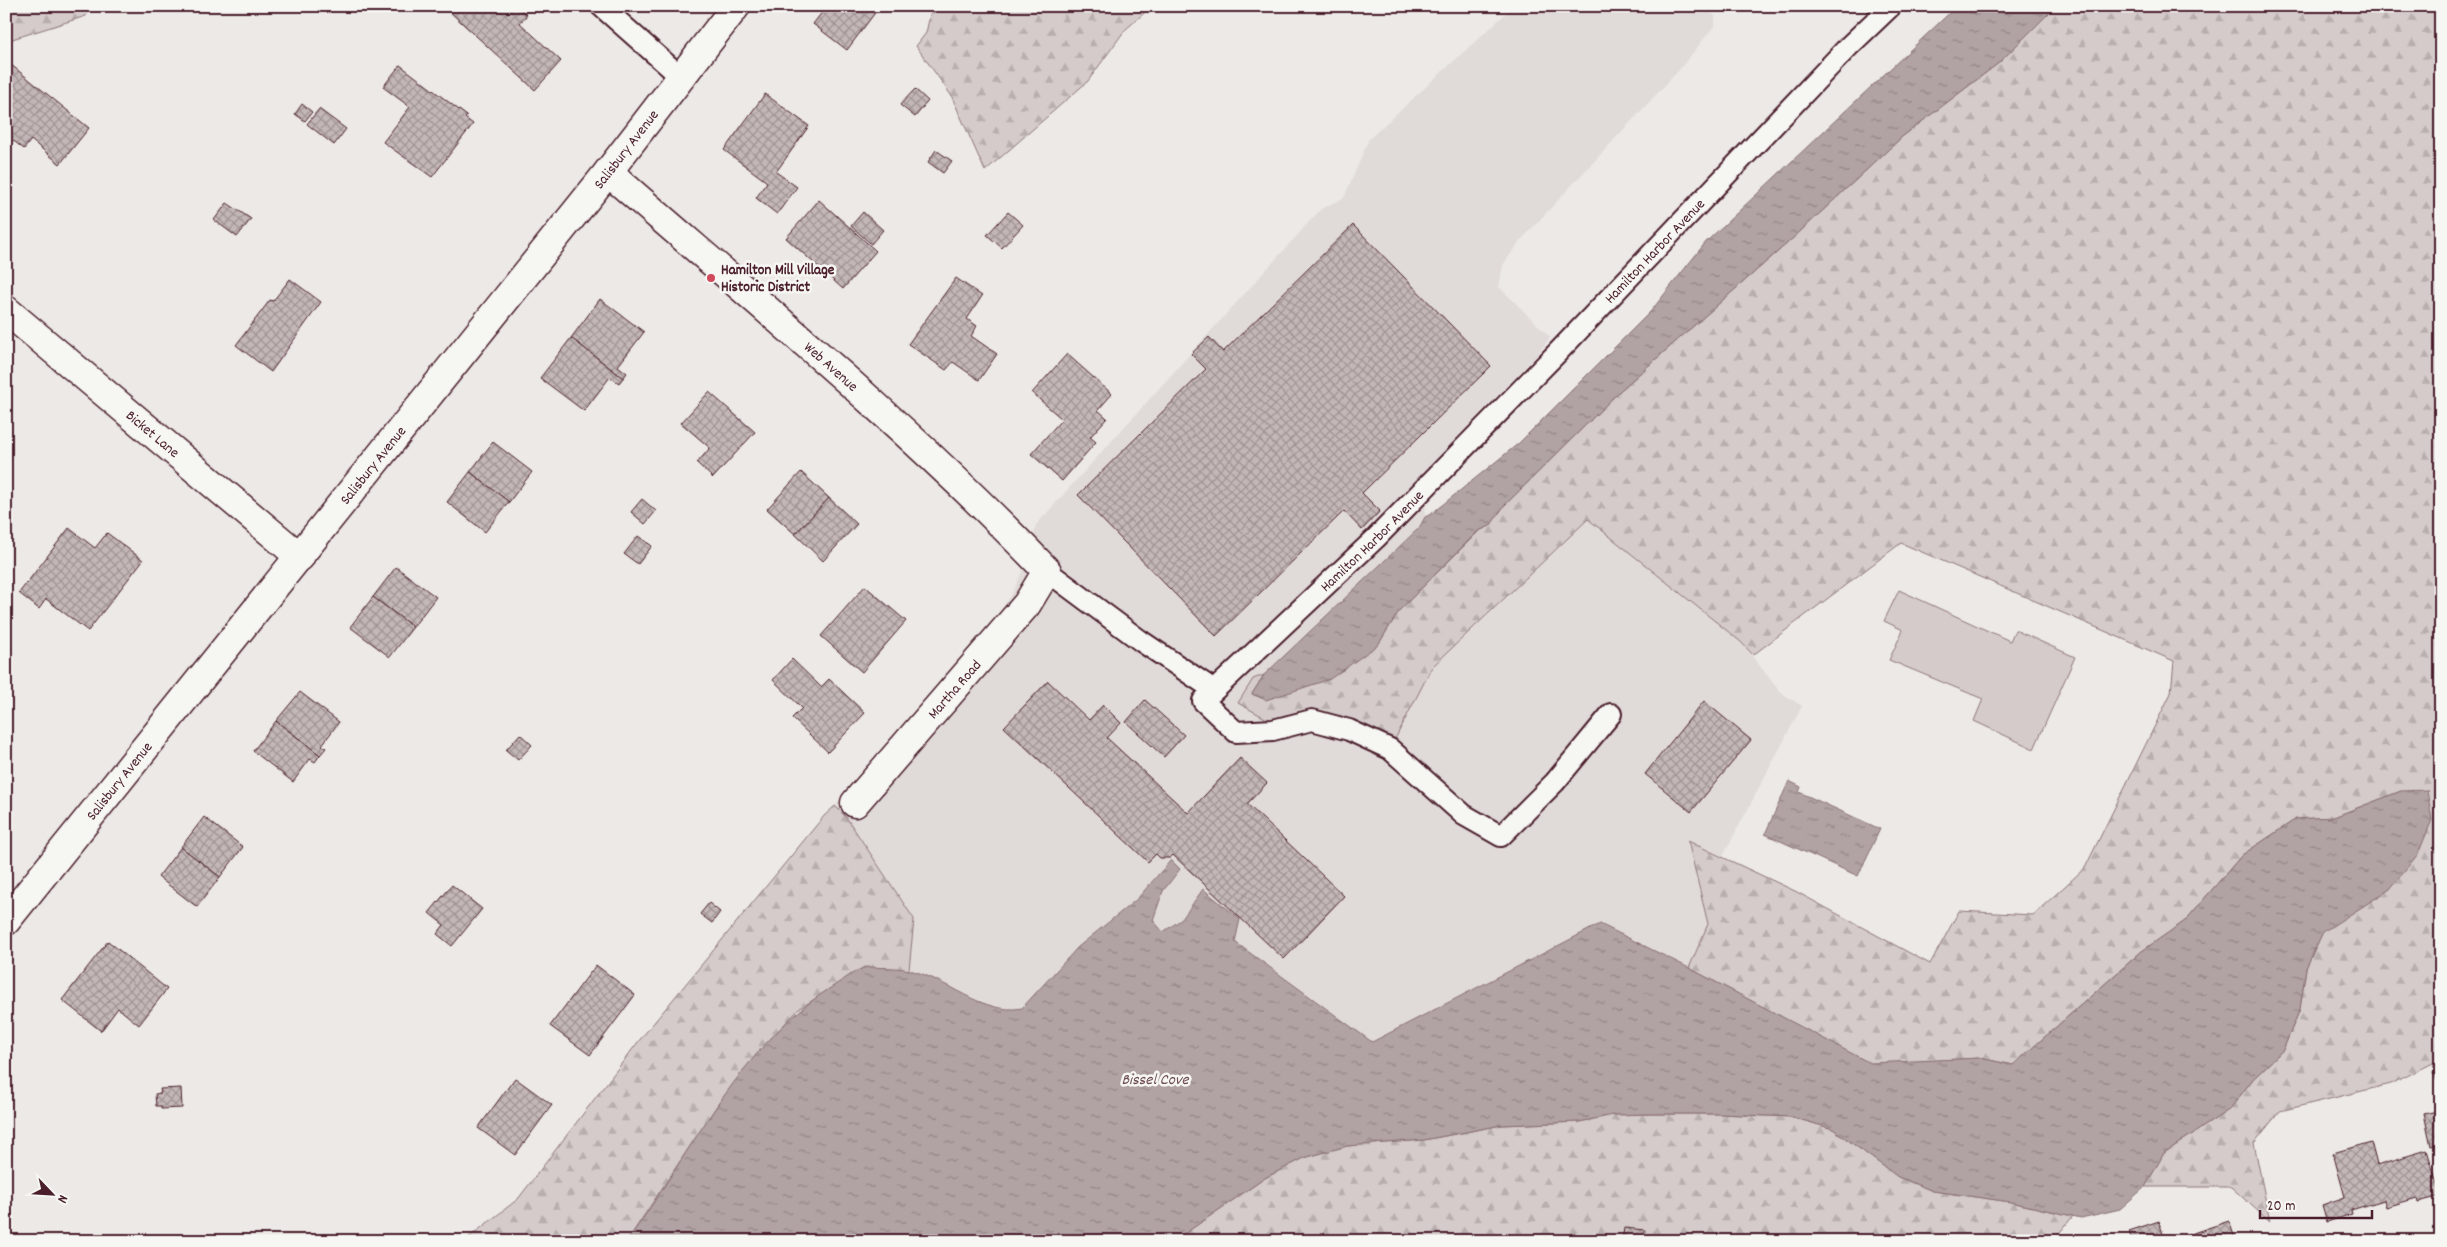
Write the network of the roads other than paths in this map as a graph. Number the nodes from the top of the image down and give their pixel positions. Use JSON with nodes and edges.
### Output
{"nodes":[{"id":1,"x":601,"y":6,"type":"edge"},
{"id":2,"x":736,"y":6,"type":"edge"},
{"id":3,"x":1891,"y":6,"type":"edge"},
{"id":4,"x":681,"y":77,"type":"junction"},
{"id":5,"x":608,"y":172,"type":"junction"},
{"id":6,"x":6,"y":310,"type":"edge"},
{"id":7,"x":300,"y":557,"type":"junction"},
{"id":8,"x":1047,"y":571,"type":"junction"},
{"id":9,"x":1214,"y":690,"type":"junction"},
{"id":10,"x":1611,"y":714,"type":"dead end"},
{"id":11,"x":855,"y":803,"type":"dead end"},
{"id":12,"x":6,"y":920,"type":"edge"}],
"edges":[{"from":1,"to":4,"type":"lane"},
{"from":2,"to":4,"type":"street","name":"Salisbury Avenue"},
{"from":3,"to":9,"type":"lane","name":"Hamilton Harbor Avenue"},
{"from":4,"to":5,"type":"street","name":"Salisbury Avenue"},
{"from":5,"to":7,"type":"street","name":"Salisbury Avenue"},
{"from":5,"to":8,"type":"street","name":"Web Avenue"},
{"from":6,"to":7,"type":"street","name":"Bicket Lane"},
{"from":7,"to":12,"type":"street","name":"Salisbury Avenue"},
{"from":8,"to":9,"type":"lane"},
{"from":8,"to":11,"type":"street","name":"Martha Road"},
{"from":9,"to":10,"type":"lane"}]}
